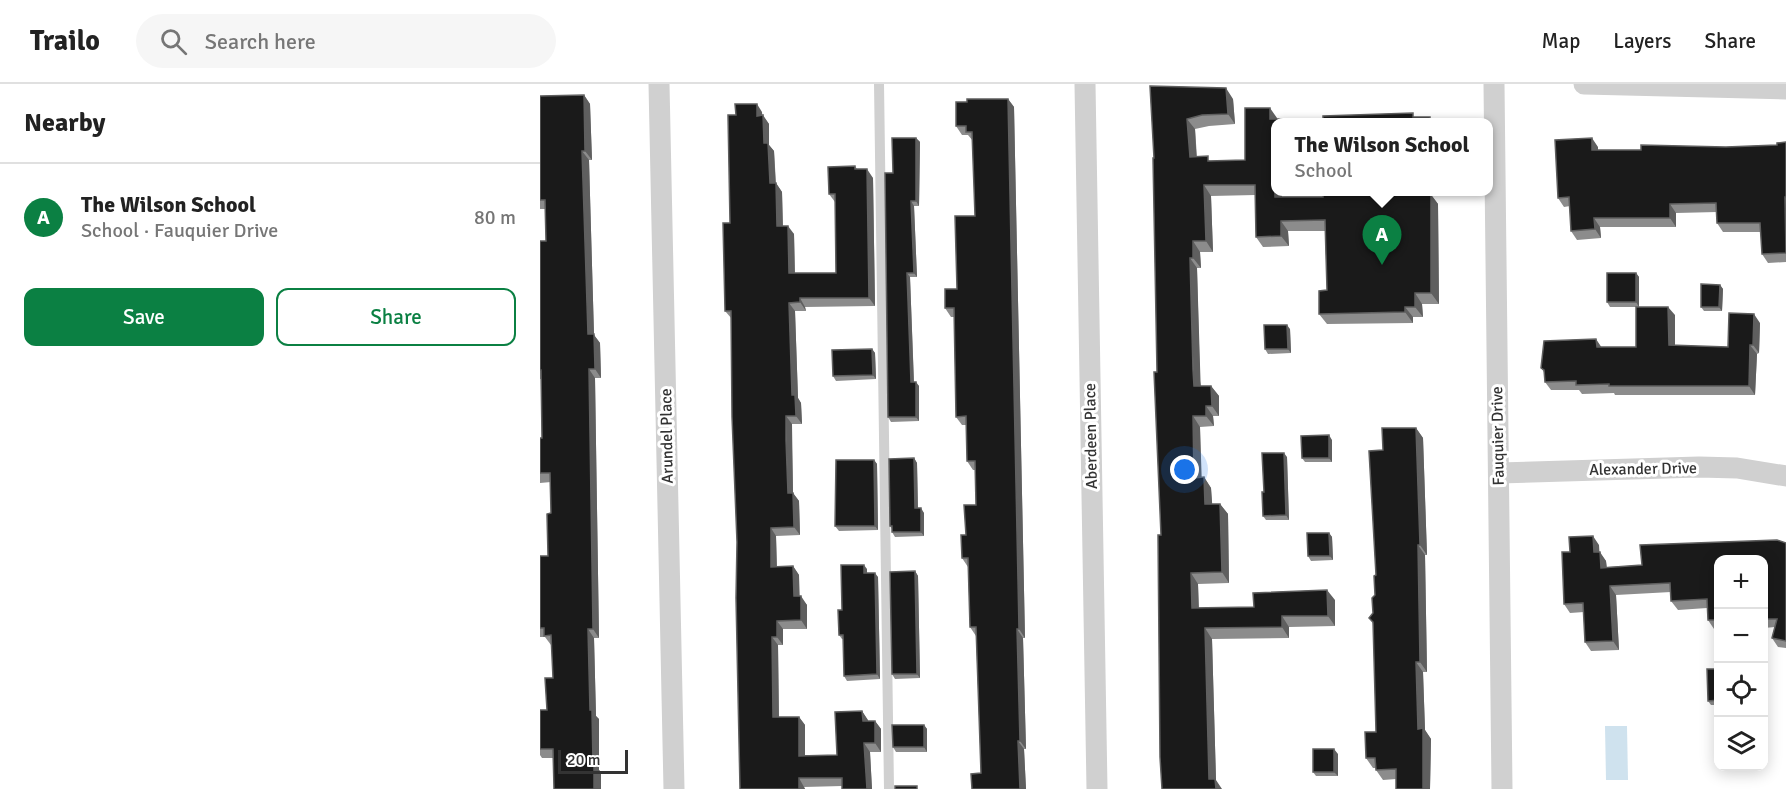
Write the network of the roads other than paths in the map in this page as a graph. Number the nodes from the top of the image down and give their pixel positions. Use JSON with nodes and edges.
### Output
{"nodes":[{"id":1,"x":659,"y":84,"type":"edge"},
{"id":2,"x":879,"y":84,"type":"edge"},
{"id":3,"x":1085,"y":84,"type":"edge"},
{"id":4,"x":1494,"y":84,"type":"edge"},
{"id":5,"x":1584,"y":84,"type":"edge"},
{"id":6,"x":1786,"y":89,"type":"edge"},
{"id":7,"x":1499,"y":473,"type":"junction"},
{"id":8,"x":1786,"y":476,"type":"edge"},
{"id":9,"x":674,"y":789,"type":"edge"},
{"id":10,"x":889,"y":789,"type":"edge"},
{"id":11,"x":1097,"y":789,"type":"edge"},
{"id":12,"x":1502,"y":789,"type":"edge"}],
"edges":[{"from":1,"to":9,"type":"street","name":"Arundel Place"},
{"from":2,"to":10,"type":"lane"},
{"from":3,"to":11,"type":"street","name":"Aberdeen Place"},
{"from":4,"to":7,"type":"street","name":"Fauquier Drive"},
{"from":5,"to":6,"type":"street"},
{"from":7,"to":8,"type":"street","name":"Alexander Drive"},
{"from":7,"to":12,"type":"street","name":"Fauquier Drive"}]}
